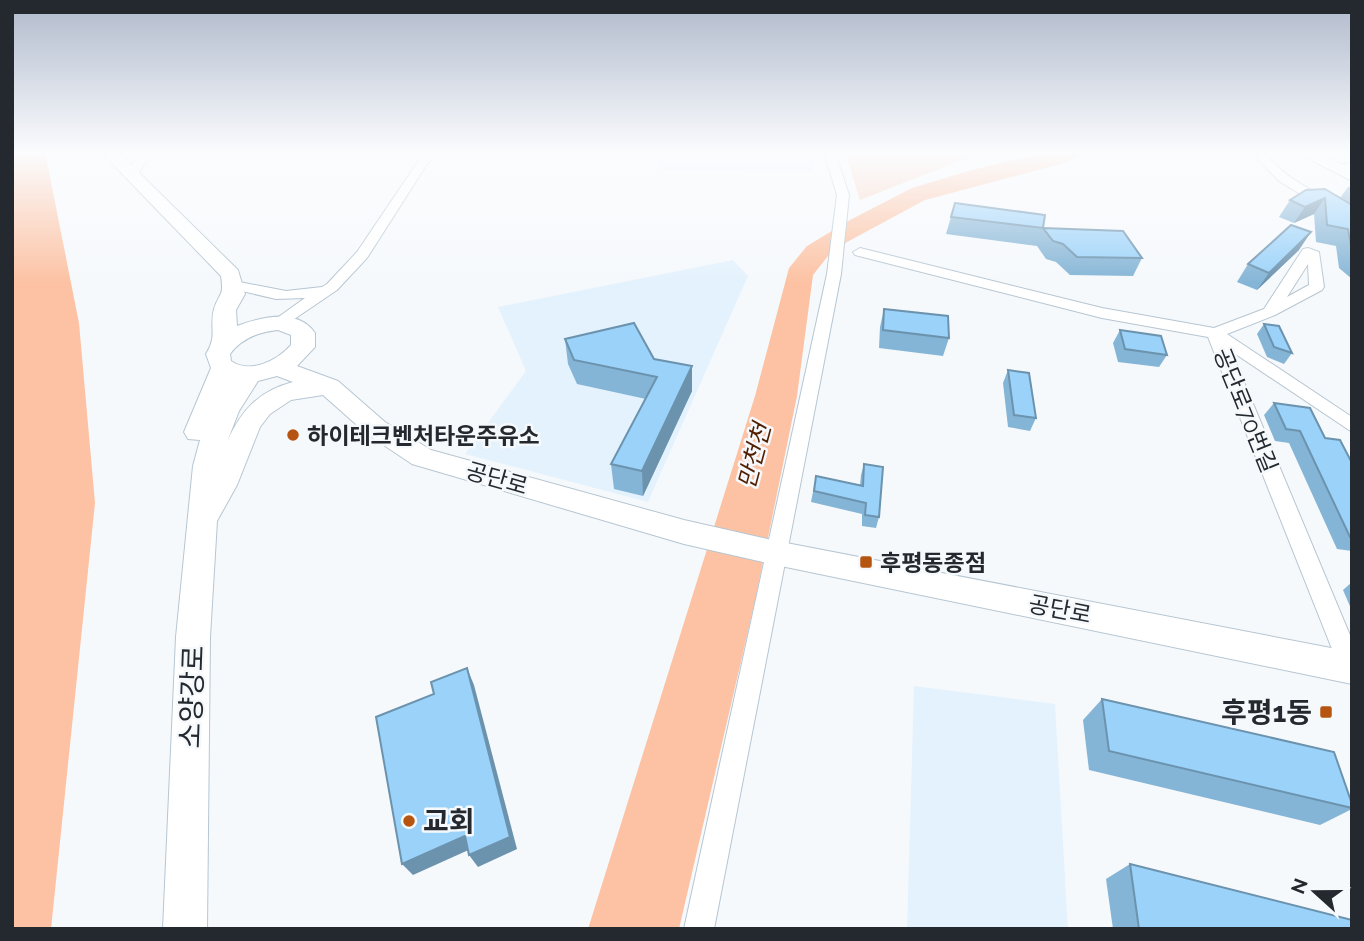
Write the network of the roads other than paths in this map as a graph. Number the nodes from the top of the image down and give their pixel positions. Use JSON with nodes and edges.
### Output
{"nodes":[{"id":1,"x":156,"y":196,"type":"edge"},
{"id":2,"x":400,"y":196,"type":"edge"},
{"id":3,"x":843,"y":196,"type":"edge"},
{"id":4,"x":1311,"y":196,"type":"edge"},
{"id":5,"x":1352,"y":222,"type":"edge"},
{"id":6,"x":860,"y":251,"type":"dead end"},
{"id":7,"x":336,"y":282,"type":"junction"},
{"id":8,"x":234,"y":290,"type":"junction"},
{"id":9,"x":1270,"y":312,"type":"dead end"},
{"id":10,"x":285,"y":331,"type":"junction"},
{"id":11,"x":1215,"y":333,"type":"junction"},
{"id":12,"x":225,"y":355,"type":"junction"},
{"id":13,"x":277,"y":367,"type":"junction"},
{"id":14,"x":251,"y":373,"type":"junction"},
{"id":15,"x":329,"y":387,"type":"junction"},
{"id":16,"x":1352,"y":426,"type":"edge"},
{"id":17,"x":207,"y":466,"type":"junction"},
{"id":18,"x":204,"y":518,"type":"junction"},
{"id":19,"x":772,"y":552,"type":"junction"},
{"id":20,"x":1352,"y":668,"type":"edge"},
{"id":21,"x":185,"y":929,"type":"edge"},
{"id":22,"x":699,"y":929,"type":"edge"}],
"edges":[{"from":1,"to":8,"type":"street"},
{"from":2,"to":7,"type":"street"},
{"from":3,"to":19,"type":"street"},
{"from":4,"to":5,"type":"street"},
{"from":6,"to":11,"type":"street","name":"공단로70번길"},
{"from":7,"to":8,"type":"street"},
{"from":7,"to":10,"type":"street"},
{"from":8,"to":10,"type":"street"},
{"from":8,"to":12,"type":"street","name":"소양강로"},
{"from":9,"to":11,"type":"street"},
{"from":10,"to":12,"type":"street"},
{"from":10,"to":13,"type":"street"},
{"from":10,"to":15,"type":"street","name":"공단로"},
{"from":11,"to":16,"type":"street"},
{"from":11,"to":20,"type":"street","name":"공단로70번길"},
{"from":12,"to":14,"type":"street"},
{"from":12,"to":17,"type":"street","name":"소양강로"},
{"from":13,"to":14,"type":"street"},
{"from":13,"to":15,"type":"street","name":"공단로"},
{"from":14,"to":17,"type":"street","name":"소양강로"},
{"from":15,"to":18,"type":"street"},
{"from":15,"to":19,"type":"street","name":"공단로"},
{"from":17,"to":18,"type":"street","name":"소양강로"},
{"from":18,"to":21,"type":"street","name":"소양강로"},
{"from":19,"to":20,"type":"street","name":"공단로"},
{"from":19,"to":22,"type":"street"}]}
